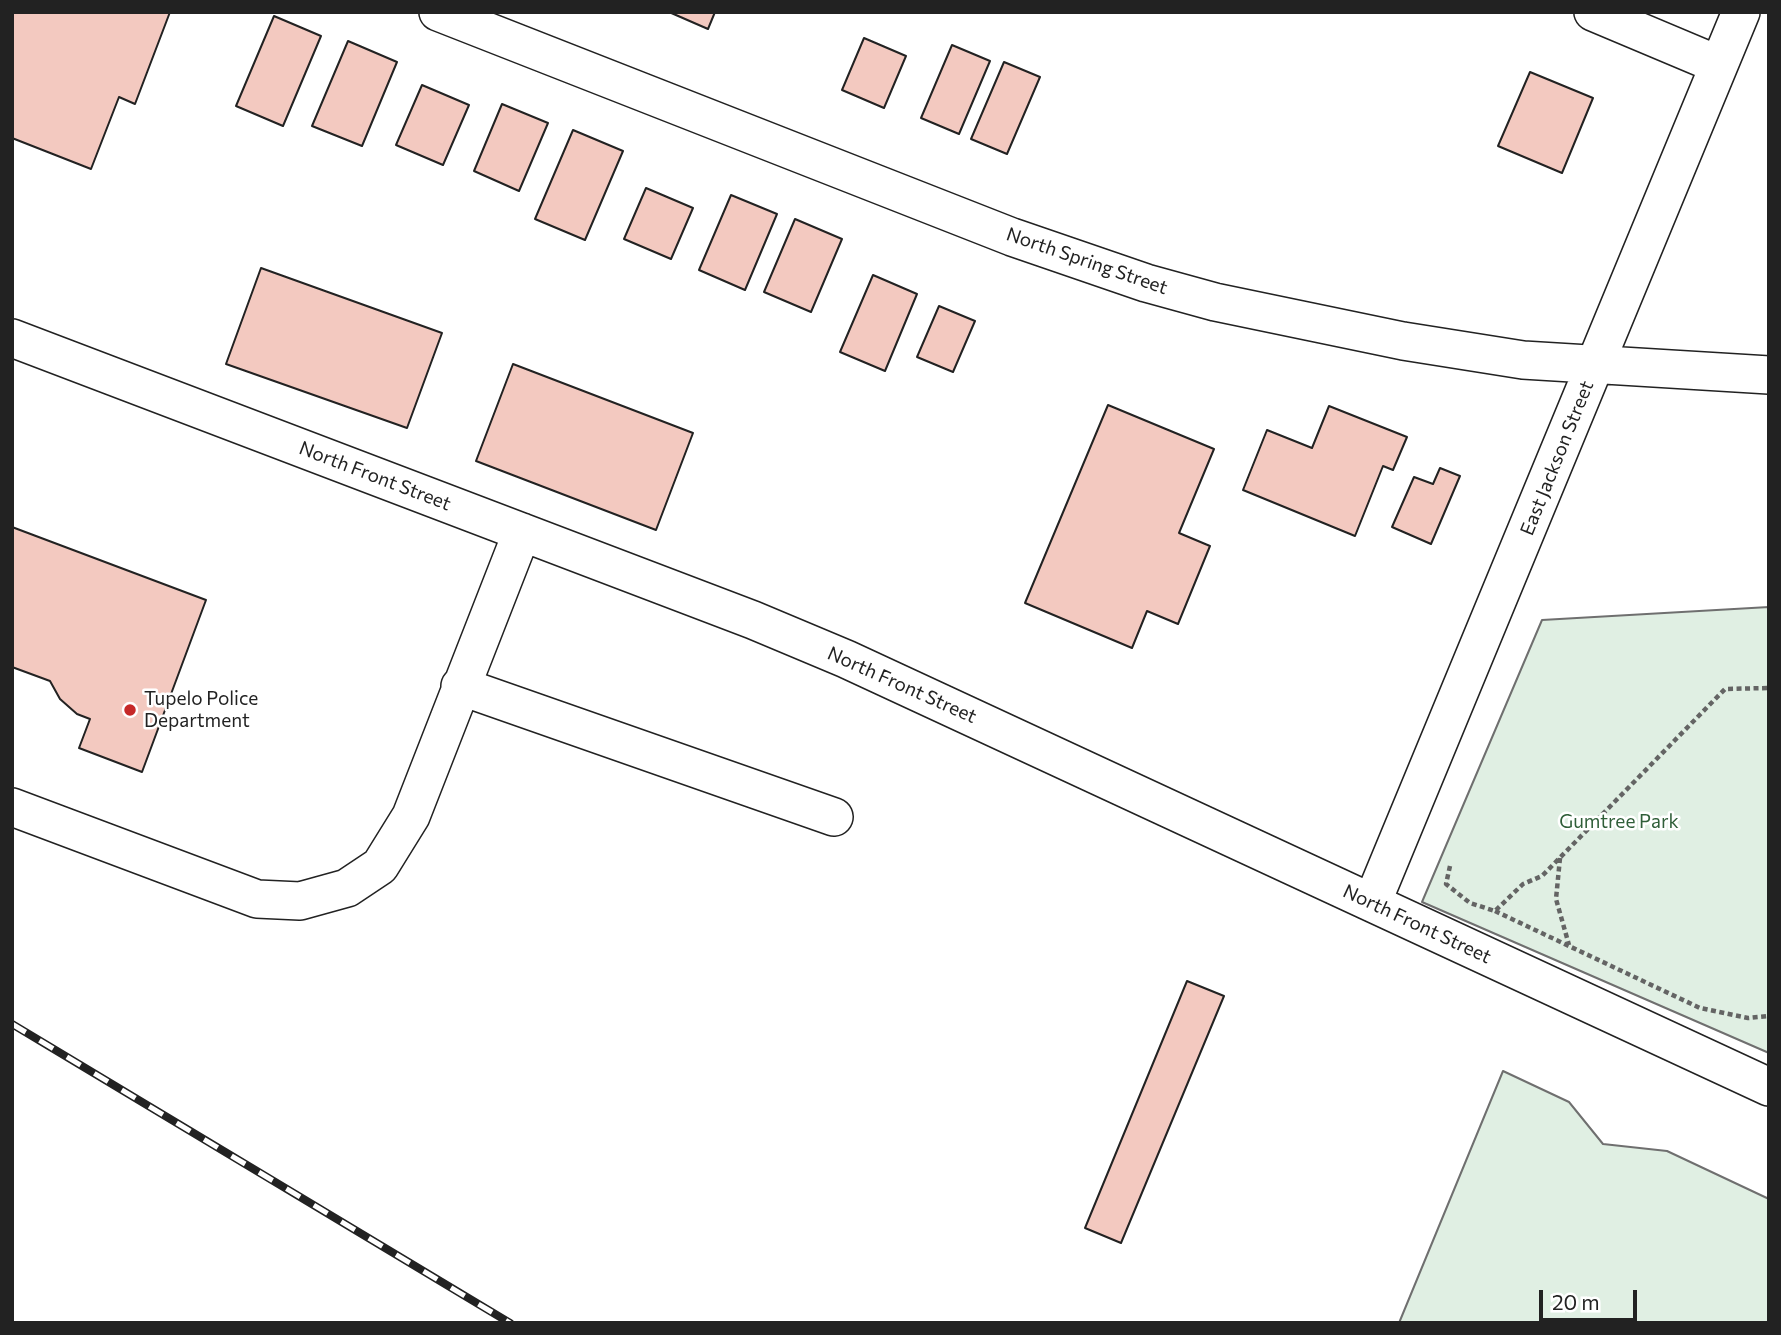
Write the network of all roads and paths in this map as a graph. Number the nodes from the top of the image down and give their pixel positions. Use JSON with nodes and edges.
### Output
{"nodes":[{"id":1,"x":438,"y":12,"type":"edge"},
{"id":2,"x":1593,"y":12,"type":"edge"},
{"id":3,"x":1741,"y":12,"type":"edge"},
{"id":4,"x":1719,"y":65,"type":"junction"},
{"id":5,"x":12,"y":338,"type":"edge"},
{"id":6,"x":1595,"y":365,"type":"junction"},
{"id":7,"x":1769,"y":375,"type":"edge"},
{"id":8,"x":522,"y":532,"type":"junction"},
{"id":9,"x":460,"y":686,"type":"junction"},
{"id":10,"x":1769,"y":688,"type":"edge"},
{"id":11,"x":12,"y":807,"type":"edge"},
{"id":12,"x":834,"y":817,"type":"dead end"},
{"id":13,"x":1560,"y":858,"type":"junction"},
{"id":14,"x":1450,"y":866,"type":"dead end"},
{"id":15,"x":1372,"y":903,"type":"junction"},
{"id":16,"x":1496,"y":911,"type":"junction"},
{"id":17,"x":1569,"y":946,"type":"junction"},
{"id":18,"x":1769,"y":1016,"type":"edge"},
{"id":19,"x":1769,"y":1087,"type":"edge"}],
"edges":[{"from":1,"to":6,"type":"street","name":"North Spring Street"},
{"from":2,"to":4,"type":"street"},
{"from":3,"to":4,"type":"street","name":"East Jackson Street"},
{"from":4,"to":6,"type":"street","name":"East Jackson Street"},
{"from":5,"to":8,"type":"street","name":"North Front Street"},
{"from":6,"to":7,"type":"street","name":"North Spring Street"},
{"from":6,"to":15,"type":"street","name":"East Jackson Street"},
{"from":8,"to":9,"type":"street"},
{"from":8,"to":15,"type":"street","name":"North Front Street"},
{"from":9,"to":11,"type":"street"},
{"from":9,"to":12,"type":"street"},
{"from":10,"to":13,"type":"path"},
{"from":13,"to":16,"type":"path"},
{"from":13,"to":17,"type":"path"},
{"from":14,"to":16,"type":"path"},
{"from":15,"to":19,"type":"street","name":"North Front Street"},
{"from":16,"to":17,"type":"path"},
{"from":17,"to":18,"type":"path"}]}
